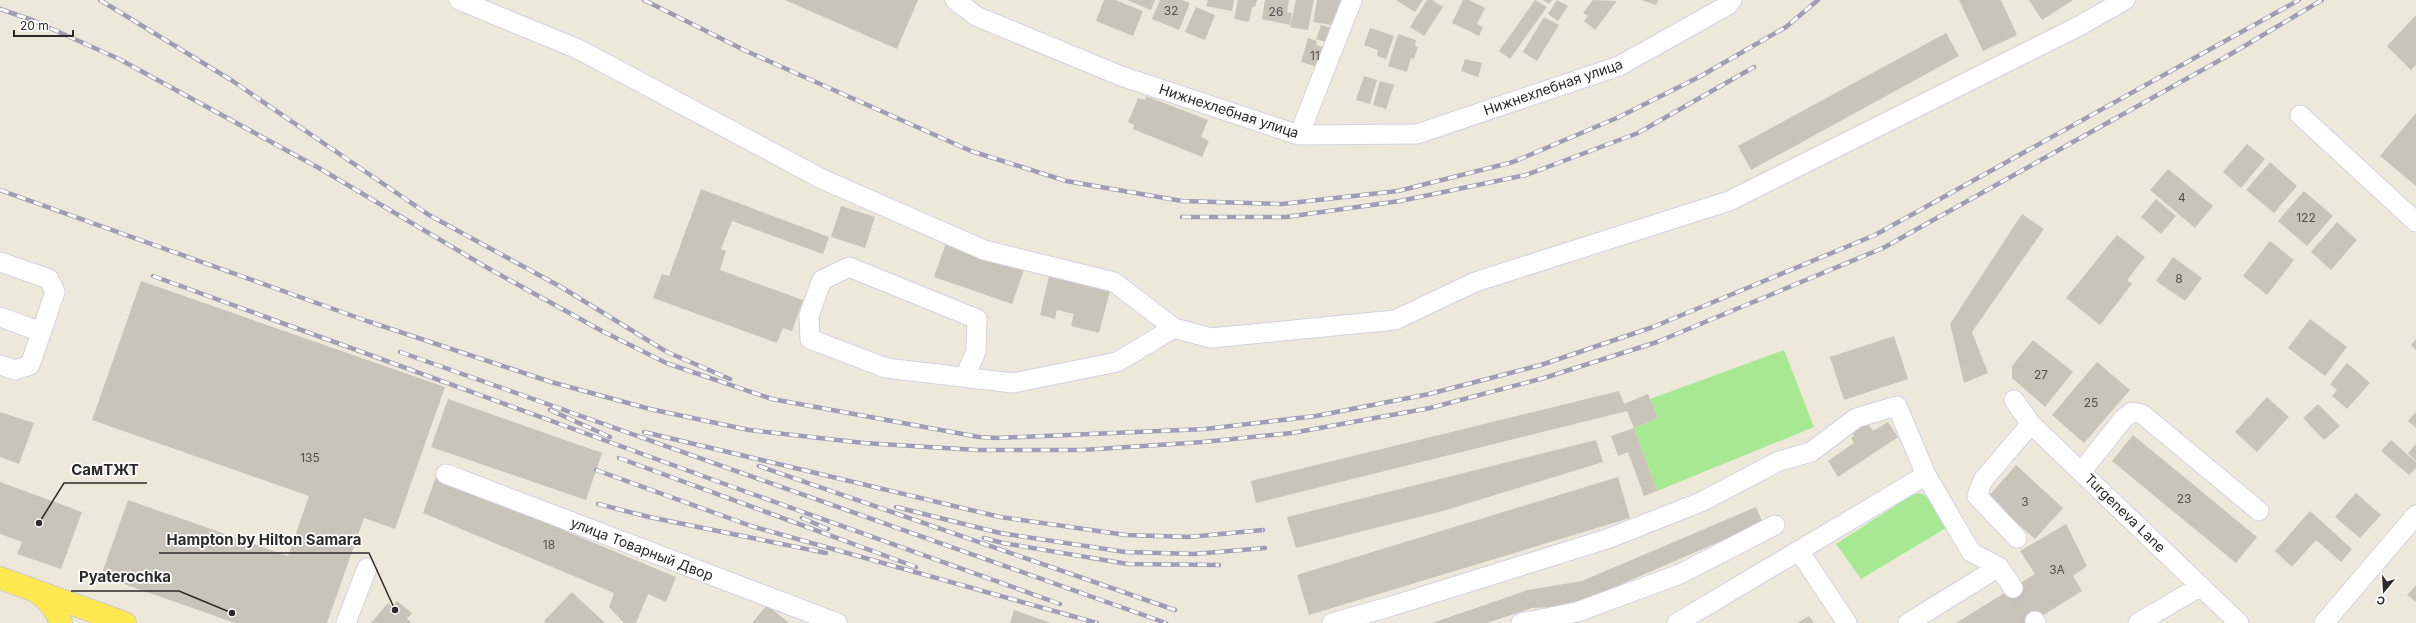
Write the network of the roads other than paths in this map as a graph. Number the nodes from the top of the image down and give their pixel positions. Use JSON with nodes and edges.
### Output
{"nodes":[{"id":1,"x":459,"y":0,"type":"edge"},
{"id":2,"x":955,"y":0,"type":"edge"},
{"id":3,"x":1352,"y":0,"type":"edge"},
{"id":4,"x":1732,"y":0,"type":"edge"},
{"id":5,"x":2125,"y":0,"type":"edge"},
{"id":6,"x":2300,"y":115,"type":"dead end"},
{"id":7,"x":1299,"y":135,"type":"junction"},
{"id":8,"x":2416,"y":222,"type":"edge"},
{"id":9,"x":0,"y":262,"type":"edge"},
{"id":10,"x":0,"y":317,"type":"edge"},
{"id":11,"x":1174,"y":328,"type":"junction"},
{"id":12,"x":41,"y":332,"type":"junction"},
{"id":13,"x":0,"y":365,"type":"edge"},
{"id":14,"x":965,"y":377,"type":"junction"},
{"id":15,"x":2014,"y":400,"type":"dead end"},
{"id":16,"x":2031,"y":424,"type":"junction"},
{"id":17,"x":2081,"y":472,"type":"junction"},
{"id":18,"x":446,"y":474,"type":"dead end"},
{"id":19,"x":1926,"y":475,"type":"junction"},
{"id":20,"x":2259,"y":511,"type":"dead end"},
{"id":21,"x":2416,"y":515,"type":"edge"},
{"id":22,"x":1775,"y":525,"type":"dead end"},
{"id":23,"x":2018,"y":538,"type":"dead end"},
{"id":24,"x":1800,"y":551,"type":"junction"},
{"id":25,"x":1999,"y":567,"type":"junction"},
{"id":26,"x":367,"y":568,"type":"dead end"},
{"id":27,"x":0,"y":578,"type":"edge"},
{"id":28,"x":2201,"y":586,"type":"junction"},
{"id":29,"x":2013,"y":588,"type":"tunnel mouth"},
{"id":30,"x":33,"y":590,"type":"junction"},
{"id":31,"x":61,"y":623,"type":"edge"},
{"id":32,"x":125,"y":623,"type":"edge"},
{"id":33,"x":346,"y":623,"type":"edge"},
{"id":34,"x":837,"y":623,"type":"edge"},
{"id":35,"x":1332,"y":623,"type":"edge"},
{"id":36,"x":1521,"y":623,"type":"edge"},
{"id":37,"x":1677,"y":623,"type":"edge"},
{"id":38,"x":1847,"y":623,"type":"edge"},
{"id":39,"x":1908,"y":623,"type":"edge"},
{"id":40,"x":2138,"y":623,"type":"edge"},
{"id":41,"x":2239,"y":623,"type":"edge"},
{"id":42,"x":2324,"y":623,"type":"edge"}],
"edges":[{"from":1,"to":11,"type":"street"},
{"from":2,"to":7,"type":"street","name":"Нижнехлебная улица"},
{"from":3,"to":7,"type":"street"},
{"from":4,"to":7,"type":"street","name":"Нижнехлебная улица"},
{"from":5,"to":11,"type":"street"},
{"from":6,"to":8,"type":"street"},
{"from":9,"to":12,"type":"street"},
{"from":10,"to":12,"type":"street"},
{"from":11,"to":14,"type":"street"},
{"from":12,"to":13,"type":"street"},
{"from":14,"to":14,"type":"street"},
{"from":15,"to":16,"type":"street","name":"Turgeneva Lane"},
{"from":16,"to":17,"type":"street","name":"Turgeneva Lane"},
{"from":16,"to":23,"type":"street"},
{"from":17,"to":20,"type":"street"},
{"from":17,"to":28,"type":"street","name":"Turgeneva Lane"},
{"from":18,"to":34,"type":"street","name":"улица Товарный Двор"},
{"from":19,"to":24,"type":"street"},
{"from":19,"to":25,"type":"street"},
{"from":19,"to":35,"type":"street"},
{"from":21,"to":42,"type":"street"},
{"from":22,"to":36,"type":"street"},
{"from":24,"to":37,"type":"street"},
{"from":24,"to":38,"type":"street"},
{"from":25,"to":29,"type":"street"},
{"from":25,"to":39,"type":"street"},
{"from":26,"to":33,"type":"street"},
{"from":27,"to":30,"type":"main road"},
{"from":28,"to":40,"type":"street"},
{"from":28,"to":41,"type":"street","name":"Turgeneva Lane"},
{"from":30,"to":31,"type":"main road"},
{"from":30,"to":32,"type":"main road"}]}
